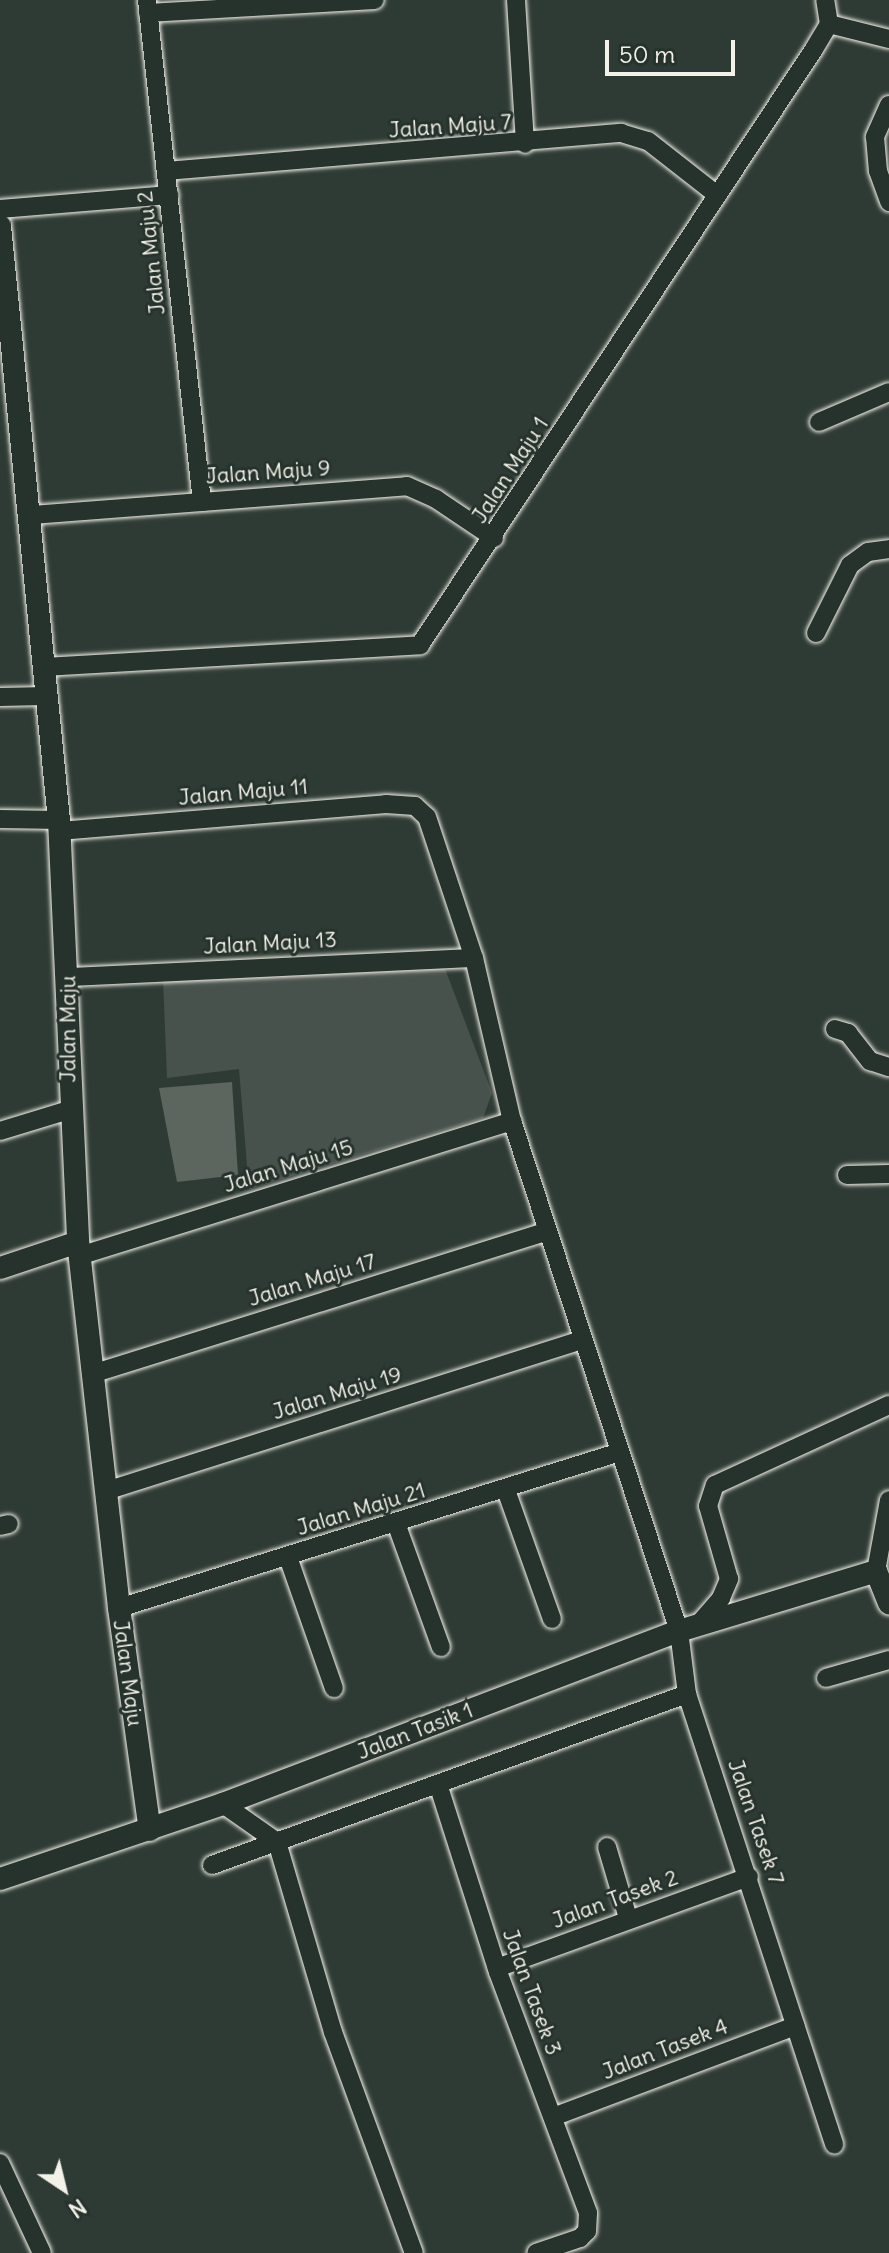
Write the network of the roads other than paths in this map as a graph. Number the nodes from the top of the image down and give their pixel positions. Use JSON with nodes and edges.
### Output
{"nodes":[{"id":1,"x":375,"y":0,"type":"edge"},
{"id":2,"x":516,"y":0,"type":"edge"},
{"id":3,"x":825,"y":0,"type":"edge"},
{"id":4,"x":147,"y":7,"type":"edge"},
{"id":5,"x":829,"y":24,"type":"junction"},
{"id":6,"x":889,"y":39,"type":"edge"},
{"id":7,"x":889,"y":105,"type":"edge"},
{"id":8,"x":525,"y":144,"type":"junction"},
{"id":9,"x":166,"y":171,"type":"junction"},
{"id":10,"x":169,"y":195,"type":"junction"},
{"id":11,"x":717,"y":195,"type":"junction"},
{"id":12,"x":889,"y":202,"type":"edge"},
{"id":13,"x":0,"y":209,"type":"edge"},
{"id":14,"x":0,"y":226,"type":"edge"},
{"id":15,"x":889,"y":392,"type":"edge"},
{"id":16,"x":819,"y":422,"type":"dead end"},
{"id":17,"x":202,"y":502,"type":"junction"},
{"id":18,"x":32,"y":515,"type":"junction"},
{"id":19,"x":494,"y":538,"type":"junction"},
{"id":20,"x":889,"y":549,"type":"edge"},
{"id":21,"x":816,"y":633,"type":"dead end"},
{"id":22,"x":44,"y":667,"type":"junction"},
{"id":23,"x":46,"y":696,"type":"junction"},
{"id":24,"x":0,"y":697,"type":"edge"},
{"id":25,"x":427,"y":817,"type":"joint"},
{"id":26,"x":0,"y":819,"type":"edge"},
{"id":27,"x":59,"y":825,"type":"junction"},
{"id":28,"x":474,"y":958,"type":"junction"},
{"id":29,"x":69,"y":977,"type":"junction"},
{"id":30,"x":835,"y":1029,"type":"dead end"},
{"id":31,"x":889,"y":1067,"type":"edge"},
{"id":32,"x":69,"y":1110,"type":"junction"},
{"id":33,"x":512,"y":1121,"type":"junction"},
{"id":34,"x":0,"y":1131,"type":"edge"},
{"id":35,"x":889,"y":1174,"type":"edge"},
{"id":36,"x":847,"y":1175,"type":"dead end"},
{"id":37,"x":546,"y":1232,"type":"junction"},
{"id":38,"x":78,"y":1249,"type":"junction"},
{"id":39,"x":0,"y":1268,"type":"edge"},
{"id":40,"x":580,"y":1341,"type":"junction"},
{"id":41,"x":92,"y":1374,"type":"junction"},
{"id":42,"x":889,"y":1405,"type":"edge"},
{"id":43,"x":617,"y":1453,"type":"junction"},
{"id":44,"x":109,"y":1490,"type":"junction"},
{"id":45,"x":506,"y":1490,"type":"junction"},
{"id":46,"x":889,"y":1500,"type":"edge"},
{"id":47,"x":396,"y":1523,"type":"junction"},
{"id":48,"x":288,"y":1557,"type":"junction"},
{"id":49,"x":876,"y":1571,"type":"junction"},
{"id":50,"x":889,"y":1604,"type":"edge"},
{"id":51,"x":119,"y":1608,"type":"junction"},
{"id":52,"x":552,"y":1619,"type":"dead end"},
{"id":53,"x":688,"y":1628,"type":"junction"},
{"id":54,"x":441,"y":1647,"type":"dead end"},
{"id":55,"x":889,"y":1660,"type":"edge"},
{"id":56,"x":826,"y":1678,"type":"dead end"},
{"id":57,"x":334,"y":1688,"type":"dead end"},
{"id":58,"x":687,"y":1694,"type":"junction"},
{"id":59,"x":438,"y":1784,"type":"junction"},
{"id":60,"x":223,"y":1804,"type":"junction"},
{"id":61,"x":150,"y":1830,"type":"junction"},
{"id":62,"x":277,"y":1842,"type":"junction"},
{"id":63,"x":607,"y":1847,"type":"dead end"},
{"id":64,"x":212,"y":1865,"type":"dead end"},
{"id":65,"x":749,"y":1877,"type":"junction"},
{"id":66,"x":0,"y":1879,"type":"edge"},
{"id":67,"x":628,"y":1918,"type":"junction"},
{"id":68,"x":497,"y":1968,"type":"junction"},
{"id":69,"x":795,"y":2026,"type":"junction"},
{"id":70,"x":553,"y":2117,"type":"junction"},
{"id":71,"x":834,"y":2145,"type":"dead end"},
{"id":72,"x":0,"y":2163,"type":"edge"},
{"id":73,"x":42,"y":2253,"type":"edge"},
{"id":74,"x":414,"y":2253,"type":"edge"},
{"id":75,"x":536,"y":2253,"type":"edge"}],
"edges":[{"from":1,"to":4,"type":"street"},
{"from":2,"to":8,"type":"street"},
{"from":3,"to":5,"type":"street"},
{"from":4,"to":9,"type":"street","name":"Jalan Maju 2"},
{"from":5,"to":6,"type":"street"},
{"from":5,"to":11,"type":"street","name":"Jalan Maju 1"},
{"from":7,"to":12,"type":"street"},
{"from":8,"to":9,"type":"street","name":"Jalan Maju 7"},
{"from":8,"to":11,"type":"street","name":"Jalan Maju 7"},
{"from":9,"to":10,"type":"street","name":"Jalan Maju 2"},
{"from":10,"to":13,"type":"street"},
{"from":10,"to":17,"type":"street","name":"Jalan Maju 2"},
{"from":11,"to":19,"type":"street","name":"Jalan Maju 1"},
{"from":14,"to":18,"type":"street","name":"Jalan Maju"},
{"from":15,"to":16,"type":"street"},
{"from":17,"to":18,"type":"street","name":"Jalan Maju 9"},
{"from":17,"to":19,"type":"street","name":"Jalan Maju 9"},
{"from":18,"to":22,"type":"street","name":"Jalan Maju"},
{"from":19,"to":22,"type":"street","name":"Jalan Maju 1"},
{"from":20,"to":21,"type":"street"},
{"from":22,"to":23,"type":"street","name":"Jalan Maju"},
{"from":23,"to":24,"type":"street"},
{"from":23,"to":27,"type":"street","name":"Jalan Maju"},
{"from":25,"to":27,"type":"street","name":"Jalan Maju 11"},
{"from":25,"to":28,"type":"street","name":"Jalan Tasek 7"},
{"from":26,"to":27,"type":"street","name":"Jalan Maju 11"},
{"from":27,"to":29,"type":"street","name":"Jalan Maju"},
{"from":28,"to":29,"type":"street","name":"Jalan Maju 13"},
{"from":28,"to":33,"type":"street","name":"Jalan Tasek 7"},
{"from":29,"to":32,"type":"street","name":"Jalan Maju"},
{"from":30,"to":31,"type":"street"},
{"from":32,"to":34,"type":"street"},
{"from":32,"to":38,"type":"street","name":"Jalan Maju"},
{"from":33,"to":37,"type":"street","name":"Jalan Tasek 7"},
{"from":33,"to":38,"type":"street","name":"Jalan Maju 15"},
{"from":35,"to":36,"type":"street"},
{"from":37,"to":40,"type":"street","name":"Jalan Tasek 7"},
{"from":37,"to":41,"type":"street","name":"Jalan Maju 17"},
{"from":38,"to":39,"type":"street"},
{"from":38,"to":41,"type":"street","name":"Jalan Maju"},
{"from":40,"to":43,"type":"street","name":"Jalan Tasek 7"},
{"from":40,"to":44,"type":"street","name":"Jalan Maju 19"},
{"from":41,"to":44,"type":"street","name":"Jalan Maju"},
{"from":42,"to":53,"type":"street"},
{"from":43,"to":45,"type":"street","name":"Jalan Maju 21"},
{"from":43,"to":53,"type":"street","name":"Jalan Tasek 7"},
{"from":44,"to":51,"type":"street","name":"Jalan Maju"},
{"from":45,"to":47,"type":"street","name":"Jalan Maju 21"},
{"from":45,"to":52,"type":"street"},
{"from":46,"to":49,"type":"street"},
{"from":47,"to":48,"type":"street","name":"Jalan Maju 21"},
{"from":47,"to":54,"type":"street"},
{"from":48,"to":51,"type":"street","name":"Jalan Maju 21"},
{"from":48,"to":57,"type":"street"},
{"from":49,"to":50,"type":"street"},
{"from":49,"to":53,"type":"street","name":"Jalan Tasik 1"},
{"from":51,"to":61,"type":"street","name":"Jalan Maju"},
{"from":53,"to":58,"type":"street","name":"Jalan Tasek 7"},
{"from":53,"to":60,"type":"street","name":"Jalan Tasik 1"},
{"from":55,"to":56,"type":"street"},
{"from":58,"to":59,"type":"street"},
{"from":58,"to":65,"type":"street","name":"Jalan Tasek 7"},
{"from":59,"to":62,"type":"street"},
{"from":59,"to":68,"type":"street","name":"Jalan Tasek 3"},
{"from":60,"to":61,"type":"street","name":"Jalan Tasik 1"},
{"from":60,"to":62,"type":"street"},
{"from":61,"to":66,"type":"street","name":"Jalan Tasik 1"},
{"from":62,"to":64,"type":"street"},
{"from":62,"to":74,"type":"street"},
{"from":63,"to":67,"type":"street"},
{"from":65,"to":67,"type":"street","name":"Jalan Tasek 2"},
{"from":65,"to":69,"type":"street","name":"Jalan Tasek 7"},
{"from":67,"to":68,"type":"street","name":"Jalan Tasek 2"},
{"from":68,"to":70,"type":"street","name":"Jalan Tasek 3"},
{"from":69,"to":70,"type":"street","name":"Jalan Tasek 4"},
{"from":69,"to":71,"type":"street","name":"Jalan Tasek 7"},
{"from":70,"to":75,"type":"street","name":"Jalan Tasek 3"},
{"from":72,"to":73,"type":"street"}]}
